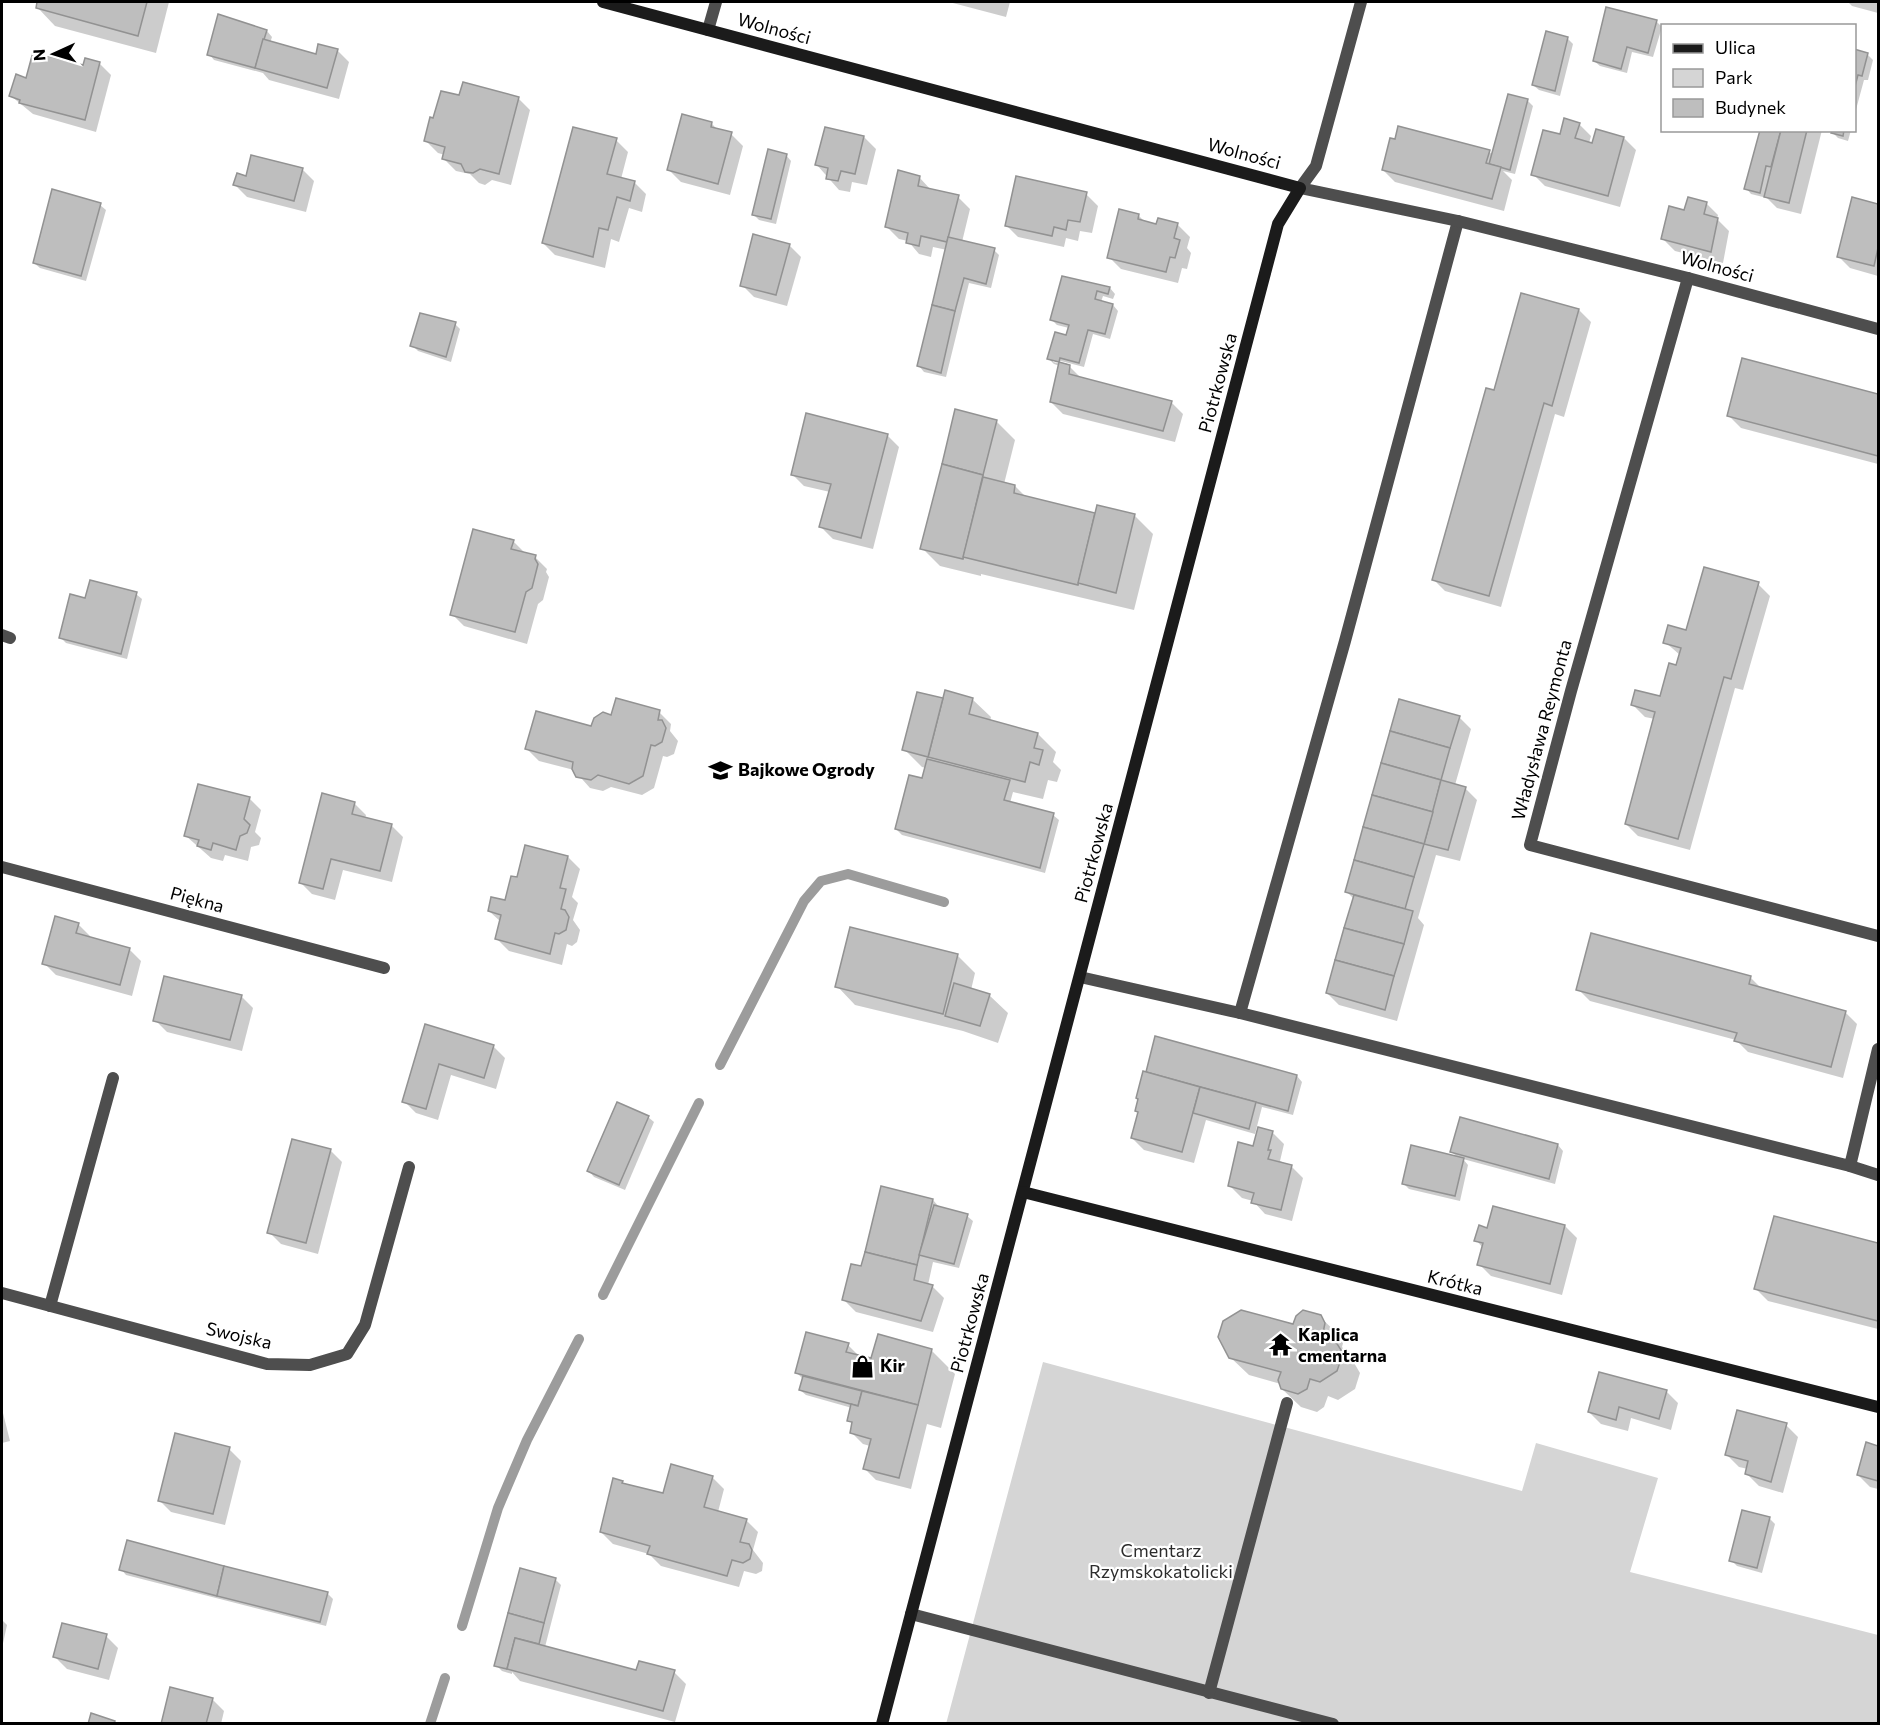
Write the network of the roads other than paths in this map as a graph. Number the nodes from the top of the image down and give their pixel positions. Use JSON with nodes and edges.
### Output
{"nodes":[{"id":1,"x":603,"y":2,"type":"edge"},
{"id":2,"x":716,"y":2,"type":"edge"},
{"id":3,"x":1361,"y":2,"type":"edge"},
{"id":4,"x":708,"y":30,"type":"junction"},
{"id":5,"x":1300,"y":188,"type":"junction"},
{"id":6,"x":1458,"y":221,"type":"junction"},
{"id":7,"x":1688,"y":278,"type":"junction"},
{"id":8,"x":1878,"y":329,"type":"edge"},
{"id":9,"x":2,"y":867,"type":"edge"},
{"id":10,"x":1878,"y":936,"type":"edge"},
{"id":11,"x":384,"y":968,"type":"dead end"},
{"id":12,"x":1080,"y":977,"type":"junction"},
{"id":13,"x":1240,"y":1013,"type":"junction"},
{"id":14,"x":1878,"y":1049,"type":"edge"},
{"id":15,"x":113,"y":1078,"type":"dead end"},
{"id":16,"x":1850,"y":1166,"type":"junction"},
{"id":17,"x":409,"y":1167,"type":"dead end"},
{"id":18,"x":1878,"y":1174,"type":"edge"},
{"id":19,"x":1023,"y":1192,"type":"junction"},
{"id":20,"x":2,"y":1293,"type":"edge"},
{"id":21,"x":50,"y":1306,"type":"junction"},
{"id":22,"x":1287,"y":1403,"type":"dead end"},
{"id":23,"x":1878,"y":1407,"type":"edge"},
{"id":24,"x":911,"y":1614,"type":"junction"},
{"id":25,"x":1209,"y":1693,"type":"junction"},
{"id":26,"x":882,"y":1724,"type":"edge"},
{"id":27,"x":1333,"y":1724,"type":"edge"}],
"edges":[{"from":1,"to":4,"type":"street","name":"Wolności"},
{"from":2,"to":4,"type":"street"},
{"from":3,"to":5,"type":"street","name":"Piotrkowska"},
{"from":4,"to":5,"type":"street","name":"Wolności"},
{"from":5,"to":6,"type":"street","name":"Wolności"},
{"from":5,"to":12,"type":"street","name":"Piotrkowska"},
{"from":6,"to":7,"type":"street","name":"Wolności"},
{"from":6,"to":13,"type":"street"},
{"from":7,"to":8,"type":"street","name":"Wolności"},
{"from":7,"to":10,"type":"street","name":"Władysława Reymonta"},
{"from":9,"to":11,"type":"street","name":"Piękna"},
{"from":12,"to":13,"type":"street"},
{"from":12,"to":19,"type":"street","name":"Piotrkowska"},
{"from":13,"to":16,"type":"street"},
{"from":14,"to":16,"type":"street"},
{"from":15,"to":21,"type":"street"},
{"from":16,"to":18,"type":"street"},
{"from":17,"to":21,"type":"street","name":"Swojska"},
{"from":19,"to":23,"type":"street","name":"Krótka"},
{"from":19,"to":24,"type":"street","name":"Piotrkowska"},
{"from":20,"to":21,"type":"street","name":"Swojska"},
{"from":22,"to":25,"type":"street"},
{"from":24,"to":25,"type":"street"},
{"from":24,"to":26,"type":"street","name":"Piotrkowska"},
{"from":25,"to":27,"type":"street"}]}
